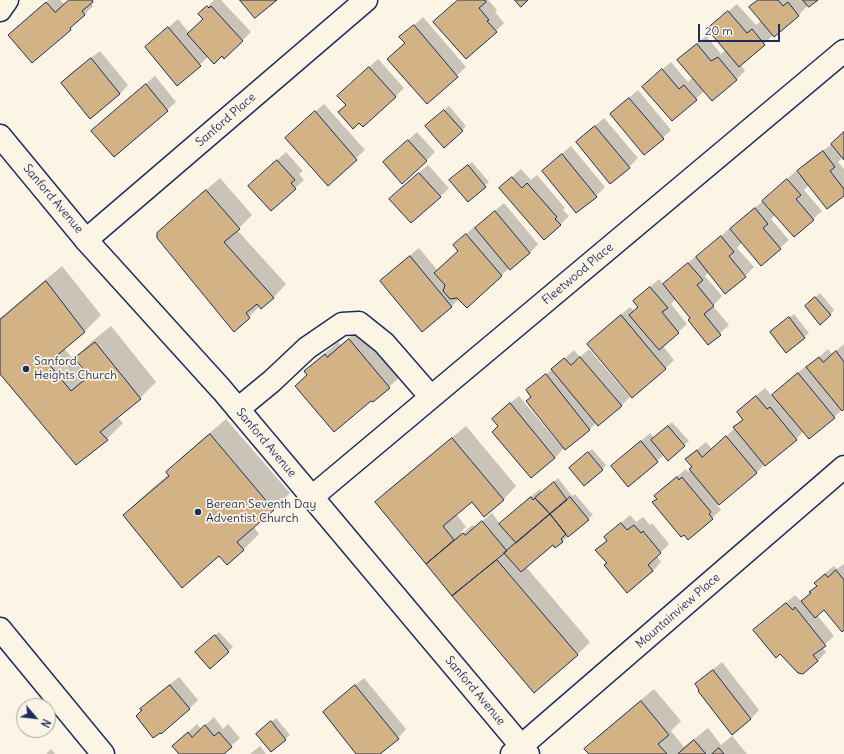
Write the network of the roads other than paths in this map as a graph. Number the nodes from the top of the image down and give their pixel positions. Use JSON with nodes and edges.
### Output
{"nodes":[{"id":1,"x":7,"y":0,"type":"edge"},
{"id":2,"x":366,"y":0,"type":"edge"},
{"id":3,"x":0,"y":10,"type":"edge"},
{"id":4,"x":844,"y":51,"type":"edge"},
{"id":5,"x":0,"y":136,"type":"edge"},
{"id":6,"x":86,"y":240,"type":"junction"},
{"id":7,"x":431,"y":397,"type":"junction"},
{"id":8,"x":238,"y":409,"type":"junction"},
{"id":9,"x":844,"y":468,"type":"edge"},
{"id":10,"x":312,"y":497,"type":"junction"},
{"id":11,"x":0,"y":629,"type":"edge"},
{"id":12,"x":520,"y":751,"type":"edge"},
{"id":13,"x":103,"y":754,"type":"edge"}],
"edges":[{"from":1,"to":3,"type":"street"},
{"from":2,"to":6,"type":"street","name":"Sanford Place"},
{"from":4,"to":7,"type":"street","name":"Fleetwood Place"},
{"from":5,"to":6,"type":"street","name":"Sanford Avenue"},
{"from":6,"to":8,"type":"street","name":"Sanford Avenue"},
{"from":7,"to":8,"type":"street"},
{"from":7,"to":10,"type":"street","name":"Fleetwood Place"},
{"from":8,"to":10,"type":"street","name":"Sanford Avenue"},
{"from":9,"to":12,"type":"street","name":"Mountainview Place"},
{"from":10,"to":12,"type":"street","name":"Sanford Avenue"},
{"from":11,"to":13,"type":"street"}]}
